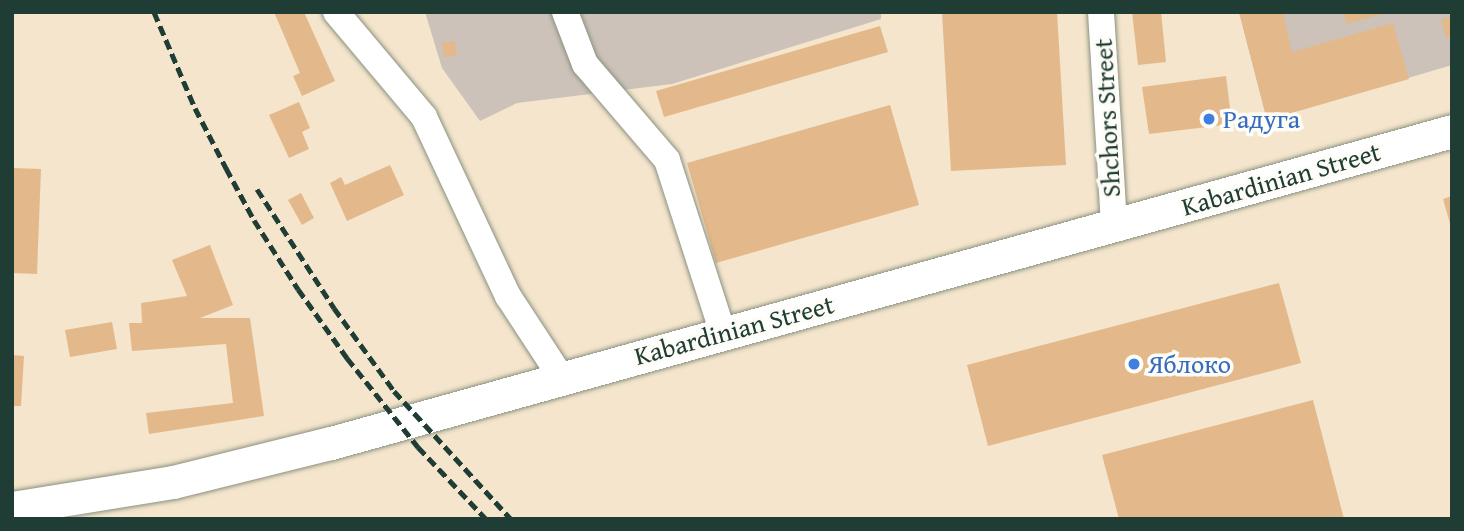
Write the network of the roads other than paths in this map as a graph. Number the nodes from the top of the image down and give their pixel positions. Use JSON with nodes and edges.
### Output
{"nodes":[{"id":1,"x":336,"y":12,"type":"edge"},
{"id":2,"x":565,"y":12,"type":"edge"},
{"id":3,"x":1101,"y":12,"type":"edge"},
{"id":4,"x":1452,"y":131,"type":"edge"},
{"id":5,"x":1114,"y":224,"type":"junction"},
{"id":6,"x":723,"y":333,"type":"junction"},
{"id":7,"x":561,"y":377,"type":"junction"},
{"id":8,"x":12,"y":508,"type":"edge"}],
"edges":[{"from":1,"to":7,"type":"street"},
{"from":2,"to":6,"type":"street"},
{"from":3,"to":5,"type":"street","name":"Shchors Street"},
{"from":4,"to":5,"type":"main road","name":"Kabardinian Street"},
{"from":5,"to":6,"type":"main road","name":"Kabardinian Street"},
{"from":6,"to":7,"type":"main road","name":"Kabardinian Street"},
{"from":7,"to":8,"type":"main road","name":"Kabardinian Street"}]}
